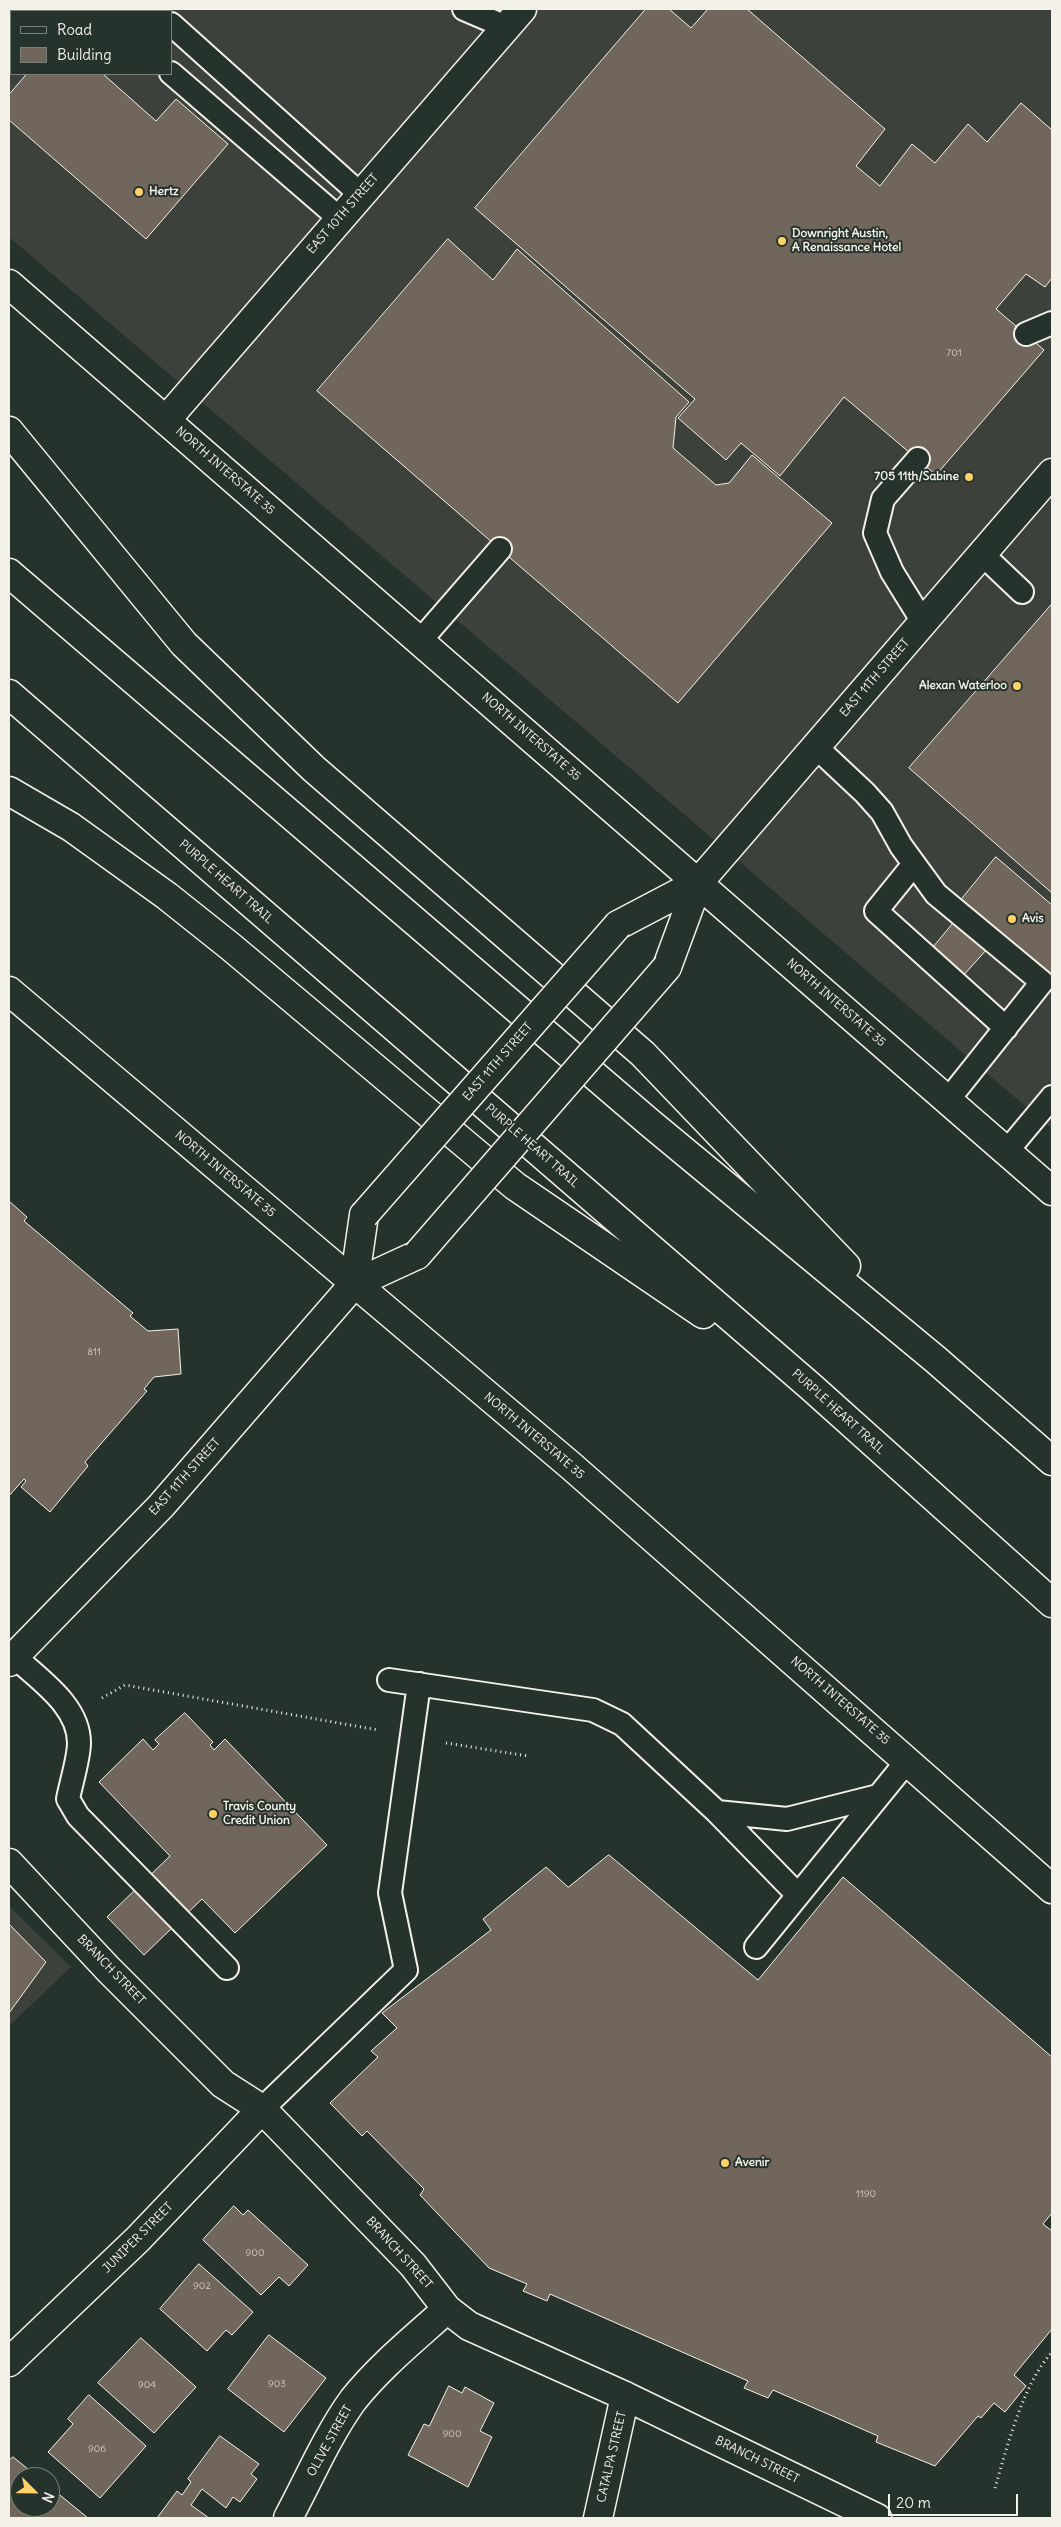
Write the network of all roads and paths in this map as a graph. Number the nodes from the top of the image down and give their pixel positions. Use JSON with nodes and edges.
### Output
{"nodes":[{"id":1,"x":464,"y":9,"type":"edge"},
{"id":2,"x":514,"y":18,"type":"edge"},
{"id":3,"x":172,"y":25,"type":"edge"},
{"id":4,"x":172,"y":74,"type":"edge"},
{"id":5,"x":360,"y":194,"type":"junction"},
{"id":6,"x":339,"y":218,"type":"junction"},
{"id":7,"x":9,"y":284,"type":"edge"},
{"id":8,"x":1052,"y":323,"type":"edge"},
{"id":9,"x":1026,"y":334,"type":"dead end"},
{"id":10,"x":166,"y":420,"type":"junction"},
{"id":11,"x":9,"y":431,"type":"edge"},
{"id":12,"x":918,"y":459,"type":"dead end"},
{"id":13,"x":1052,"y":473,"type":"edge"},
{"id":14,"x":500,"y":549,"type":"dead end"},
{"id":15,"x":982,"y":554,"type":"junction"},
{"id":16,"x":9,"y":573,"type":"edge"},
{"id":17,"x":1022,"y":592,"type":"dead end"},
{"id":18,"x":923,"y":622,"type":"junction"},
{"id":19,"x":420,"y":641,"type":"junction"},
{"id":20,"x":9,"y":694,"type":"edge"},
{"id":21,"x":816,"y":747,"type":"junction"},
{"id":22,"x":9,"y":791,"type":"edge"},
{"id":23,"x":914,"y":864,"type":"junction"},
{"id":24,"x":698,"y":883,"type":"junction"},
{"id":25,"x":9,"y":991,"type":"edge"},
{"id":26,"x":1006,"y":1028,"type":"junction"},
{"id":27,"x":1052,"y":1097,"type":"edge"},
{"id":28,"x":948,"y":1100,"type":"junction"},
{"id":29,"x":1007,"y":1152,"type":"junction"},
{"id":30,"x":1052,"y":1190,"type":"edge"},
{"id":31,"x":354,"y":1284,"type":"junction"},
{"id":32,"x":935,"y":1359,"type":"junction"},
{"id":33,"x":810,"y":1386,"type":"junction"},
{"id":34,"x":1052,"y":1461,"type":"edge"},
{"id":35,"x":1052,"y":1603,"type":"edge"},
{"id":36,"x":12,"y":1659,"type":"edge"},
{"id":37,"x":389,"y":1680,"type":"dead end"},
{"id":38,"x":418,"y":1684,"type":"junction"},
{"id":39,"x":100,"y":1699,"type":"dead end"},
{"id":40,"x":411,"y":1737,"type":"junction"},
{"id":41,"x":528,"y":1756,"type":"dead end"},
{"id":42,"x":908,"y":1760,"type":"junction"},
{"id":43,"x":878,"y":1796,"type":"junction"},
{"id":44,"x":716,"y":1812,"type":"junction"},
{"id":45,"x":9,"y":1862,"type":"edge"},
{"id":46,"x":1052,"y":1889,"type":"edge"},
{"id":47,"x":797,"y":1894,"type":"junction"},
{"id":48,"x":756,"y":1947,"type":"dead end"},
{"id":49,"x":227,"y":1968,"type":"dead end"},
{"id":50,"x":262,"y":2109,"type":"junction"},
{"id":51,"x":447,"y":2309,"type":"junction"},
{"id":52,"x":1052,"y":2352,"type":"edge"},
{"id":53,"x":9,"y":2362,"type":"edge"},
{"id":54,"x":625,"y":2396,"type":"junction"},
{"id":55,"x":995,"y":2488,"type":"dead end"},
{"id":56,"x":288,"y":2518,"type":"edge"},
{"id":57,"x":598,"y":2518,"type":"edge"},
{"id":58,"x":877,"y":2518,"type":"edge"}],
"edges":[{"from":1,"to":2,"type":"lane"},
{"from":2,"to":5,"type":"main road","name":"EAST 10TH STREET"},
{"from":3,"to":5,"type":"lane"},
{"from":4,"to":6,"type":"lane"},
{"from":5,"to":6,"type":"main road","name":"EAST 10TH STREET"},
{"from":6,"to":10,"type":"main road","name":"EAST 10TH STREET"},
{"from":7,"to":10,"type":"main road","name":"NORTH INTERSTATE 35"},
{"from":8,"to":9,"type":"lane"},
{"from":10,"to":19,"type":"main road","name":"NORTH INTERSTATE 35"},
{"from":11,"to":32,"type":"main road"},
{"from":12,"to":18,"type":"lane"},
{"from":13,"to":15,"type":"main road","name":"EAST 11TH STREET"},
{"from":14,"to":19,"type":"lane"},
{"from":15,"to":17,"type":"lane"},
{"from":15,"to":18,"type":"main road","name":"EAST 11TH STREET"},
{"from":16,"to":32,"type":"main road"},
{"from":18,"to":21,"type":"main road","name":"EAST 11TH STREET"},
{"from":19,"to":24,"type":"main road","name":"NORTH INTERSTATE 35"},
{"from":20,"to":33,"type":"main road","name":"PURPLE HEART TRAIL"},
{"from":21,"to":23,"type":"lane"},
{"from":21,"to":24,"type":"main road","name":"EAST 11TH STREET"},
{"from":22,"to":33,"type":"main road"},
{"from":23,"to":26,"type":"lane"},
{"from":23,"to":26,"type":"lane"},
{"from":24,"to":28,"type":"main road","name":"NORTH INTERSTATE 35"},
{"from":24,"to":31,"type":"main road","name":"EAST 11TH STREET","bridge":true},
{"from":24,"to":31,"type":"main road","name":"EAST 11TH STREET","bridge":true},
{"from":25,"to":31,"type":"main road","name":"NORTH INTERSTATE 35"},
{"from":26,"to":28,"type":"lane"},
{"from":27,"to":29,"type":"lane"},
{"from":28,"to":29,"type":"main road","name":"NORTH INTERSTATE 35"},
{"from":29,"to":30,"type":"main road","name":"NORTH INTERSTATE 35"},
{"from":31,"to":36,"type":"main road","name":"EAST 11TH STREET"},
{"from":31,"to":42,"type":"main road","name":"NORTH INTERSTATE 35"},
{"from":32,"to":34,"type":"main road"},
{"from":33,"to":35,"type":"main road","name":"PURPLE HEART TRAIL"},
{"from":36,"to":49,"type":"lane"},
{"from":37,"to":38,"type":"lane"},
{"from":38,"to":40,"type":"lane"},
{"from":38,"to":44,"type":"lane"},
{"from":39,"to":40,"type":"path"},
{"from":40,"to":41,"type":"path"},
{"from":40,"to":50,"type":"lane"},
{"from":42,"to":43,"type":"lane"},
{"from":42,"to":46,"type":"main road","name":"NORTH INTERSTATE 35"},
{"from":43,"to":44,"type":"lane"},
{"from":43,"to":47,"type":"lane"},
{"from":44,"to":47,"type":"lane"},
{"from":45,"to":50,"type":"main road","name":"BRANCH STREET"},
{"from":47,"to":48,"type":"lane"},
{"from":50,"to":51,"type":"main road","name":"BRANCH STREET"},
{"from":50,"to":53,"type":"main road","name":"JUNIPER STREET"},
{"from":51,"to":54,"type":"main road","name":"BRANCH STREET"},
{"from":51,"to":56,"type":"main road","name":"OLIVE STREET"},
{"from":52,"to":55,"type":"path"},
{"from":54,"to":57,"type":"main road","name":"CATALPA STREET"},
{"from":54,"to":58,"type":"main road","name":"BRANCH STREET"}]}
